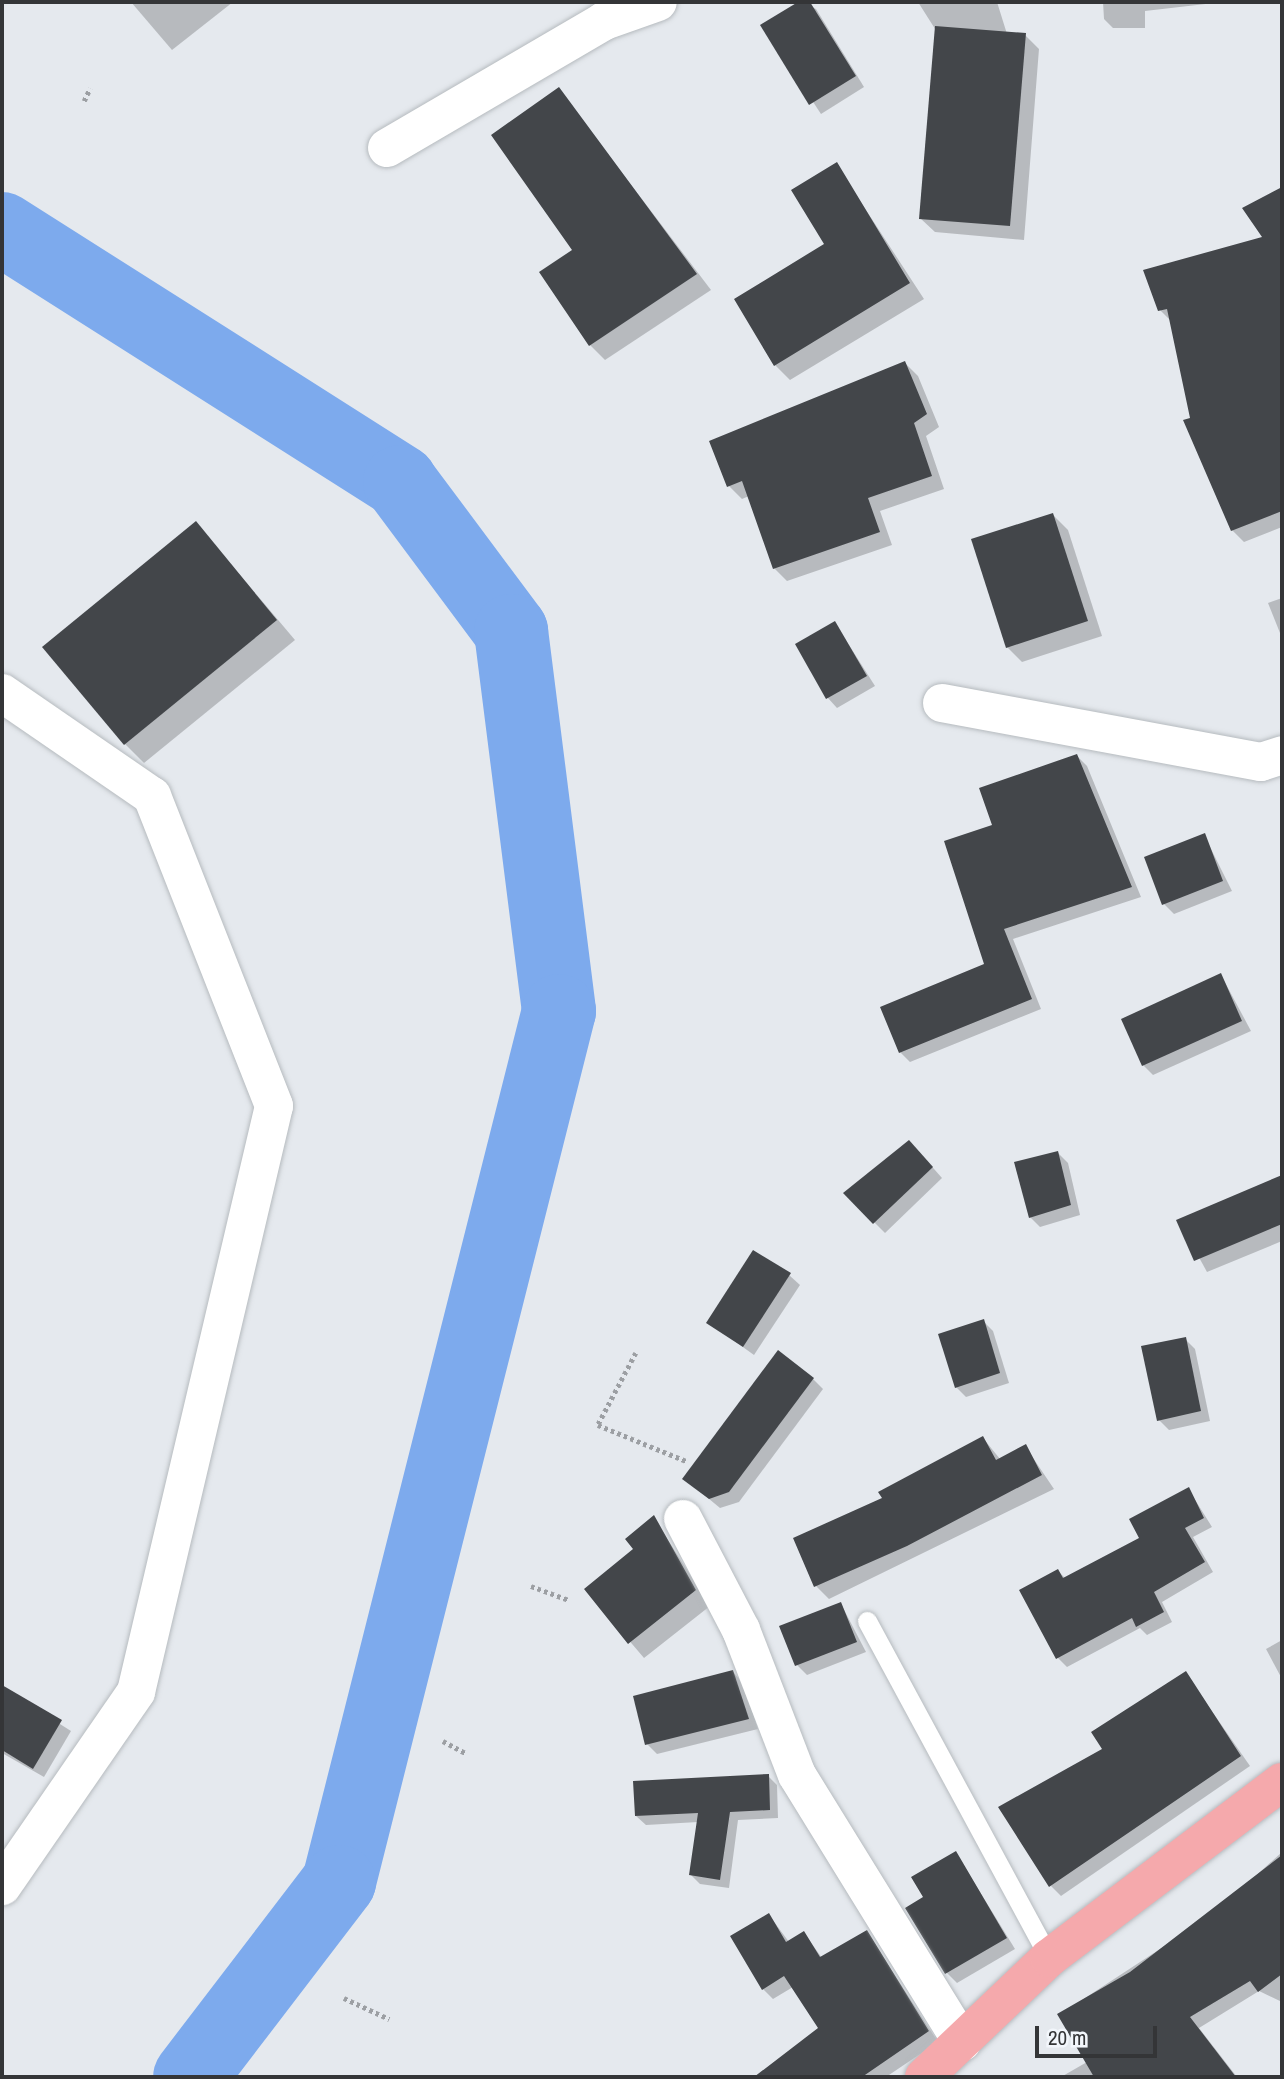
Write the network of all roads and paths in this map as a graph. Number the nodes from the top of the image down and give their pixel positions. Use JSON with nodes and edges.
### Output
{"nodes":[{"id":1,"x":658,"y":2,"type":"edge"},
{"id":2,"x":90,"y":88,"type":"dead end"},
{"id":3,"x":84,"y":101,"type":"dead end"},
{"id":4,"x":387,"y":148,"type":"dead end"},
{"id":5,"x":2,"y":693,"type":"edge"},
{"id":6,"x":942,"y":703,"type":"dead end"},
{"id":7,"x":1282,"y":755,"type":"edge"},
{"id":8,"x":636,"y":1353,"type":"dead end"},
{"id":9,"x":686,"y":1461,"type":"dead end"},
{"id":10,"x":683,"y":1519,"type":"dead end"},
{"id":11,"x":531,"y":1586,"type":"dead end"},
{"id":12,"x":569,"y":1600,"type":"dead end"},
{"id":13,"x":867,"y":1621,"type":"dead end"},
{"id":14,"x":443,"y":1741,"type":"dead end"},
{"id":15,"x":466,"y":1753,"type":"dead end"},
{"id":16,"x":1282,"y":1782,"type":"edge"},
{"id":17,"x":2,"y":1886,"type":"edge"},
{"id":18,"x":1049,"y":1958,"type":"junction"},
{"id":19,"x":344,"y":1998,"type":"dead end"},
{"id":20,"x":389,"y":2019,"type":"dead end"},
{"id":21,"x":945,"y":2064,"type":"edge"}],
"edges":[{"from":1,"to":4,"type":"street"},
{"from":2,"to":3,"type":"path"},
{"from":5,"to":17,"type":"street"},
{"from":6,"to":7,"type":"street"},
{"from":8,"to":9,"type":"path"},
{"from":10,"to":21,"type":"street"},
{"from":11,"to":12,"type":"path"},
{"from":13,"to":18,"type":"lane"},
{"from":14,"to":15,"type":"path"},
{"from":16,"to":18,"type":"main road"},
{"from":18,"to":21,"type":"main road"},
{"from":19,"to":20,"type":"path"}]}
